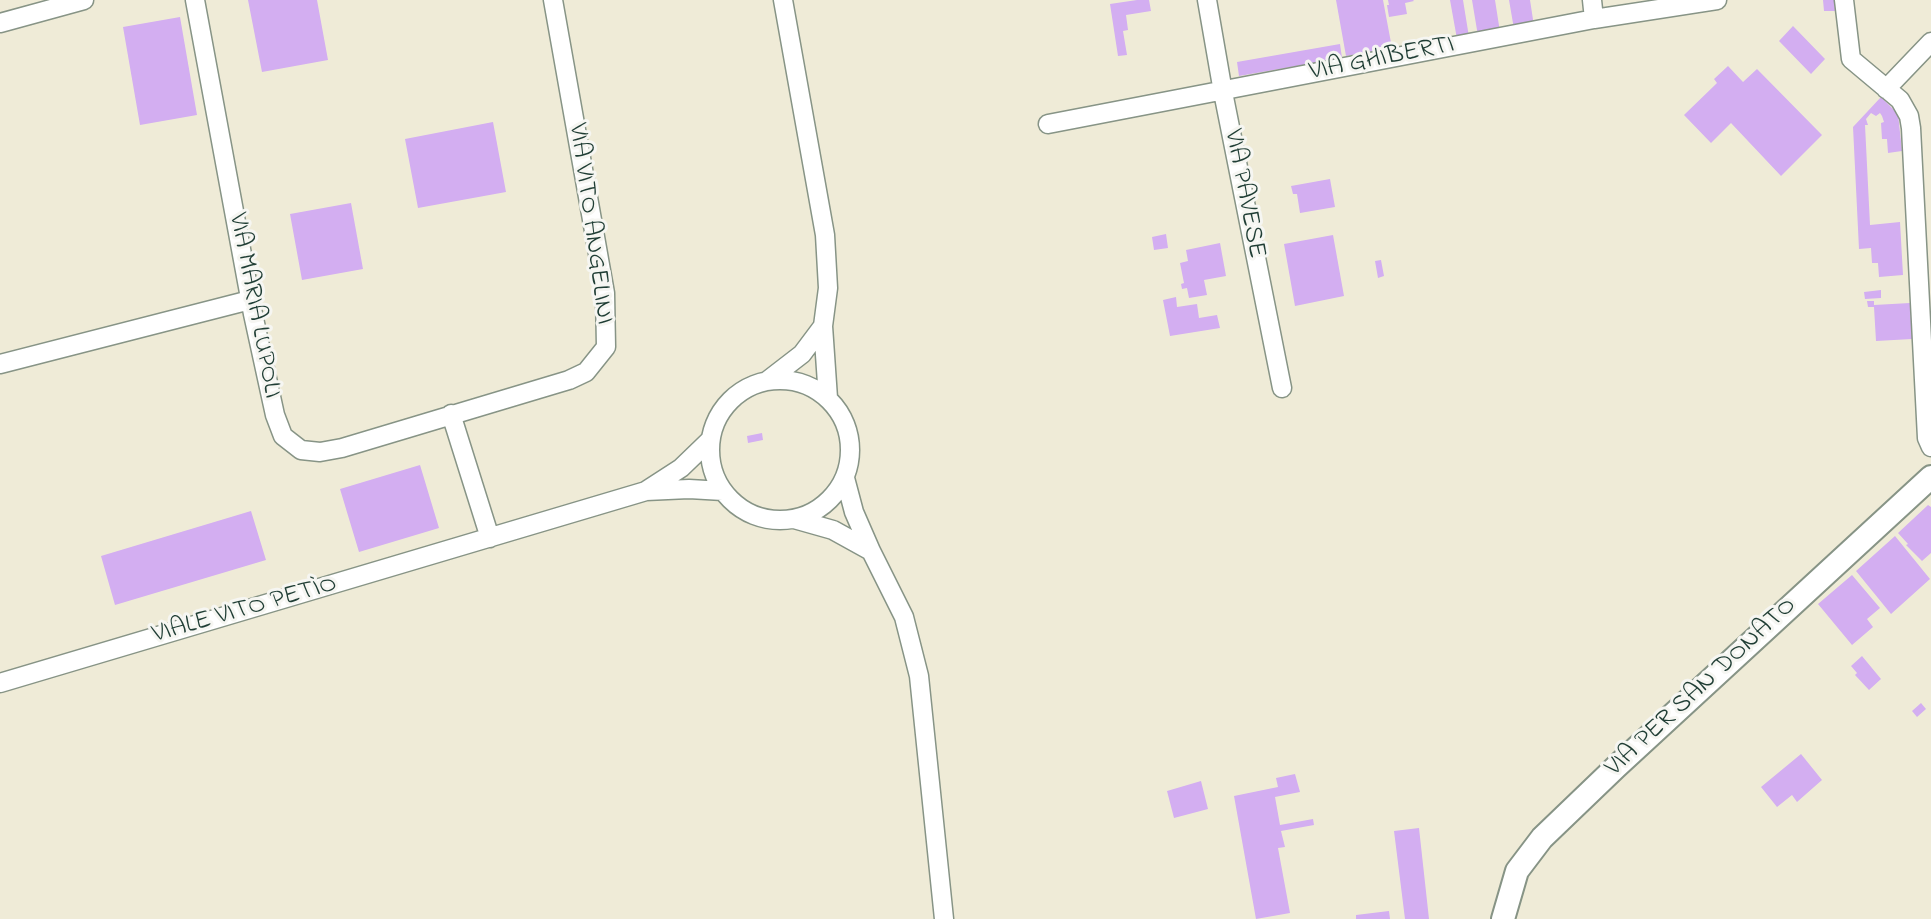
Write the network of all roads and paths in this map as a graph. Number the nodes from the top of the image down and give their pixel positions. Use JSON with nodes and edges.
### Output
{"nodes":[{"id":1,"x":84,"y":0,"type":"edge"},
{"id":2,"x":195,"y":0,"type":"edge"},
{"id":3,"x":553,"y":0,"type":"edge"},
{"id":4,"x":783,"y":0,"type":"edge"},
{"id":5,"x":1207,"y":0,"type":"edge"},
{"id":6,"x":1592,"y":0,"type":"edge"},
{"id":7,"x":1717,"y":0,"type":"edge"},
{"id":8,"x":1844,"y":0,"type":"edge"},
{"id":9,"x":1594,"y":19,"type":"junction"},
{"id":10,"x":0,"y":23,"type":"edge"},
{"id":11,"x":1931,"y":42,"type":"edge"},
{"id":12,"x":1886,"y":89,"type":"junction"},
{"id":13,"x":1223,"y":92,"type":"junction"},
{"id":14,"x":1048,"y":124,"type":"dead end"},
{"id":15,"x":250,"y":300,"type":"junction"},
{"id":16,"x":823,"y":327,"type":"junction"},
{"id":17,"x":0,"y":364,"type":"edge"},
{"id":18,"x":767,"y":381,"type":"junction"},
{"id":19,"x":1282,"y":388,"type":"dead end"},
{"id":20,"x":828,"y":398,"type":"junction"},
{"id":21,"x":451,"y":414,"type":"junction"},
{"id":22,"x":710,"y":440,"type":"junction"},
{"id":23,"x":1931,"y":447,"type":"edge"},
{"id":24,"x":1931,"y":477,"type":"edge"},
{"id":25,"x":845,"y":478,"type":"junction"},
{"id":26,"x":646,"y":491,"type":"junction"},
{"id":27,"x":723,"y":491,"type":"junction"},
{"id":28,"x":794,"y":519,"type":"junction"},
{"id":29,"x":490,"y":538,"type":"junction"},
{"id":30,"x":871,"y":551,"type":"junction"},
{"id":31,"x":0,"y":683,"type":"edge"},
{"id":32,"x":944,"y":919,"type":"edge"},
{"id":33,"x":1503,"y":919,"type":"edge"}],
"edges":[{"from":1,"to":10,"type":"street"},
{"from":2,"to":15,"type":"street","name":"VIA MARIA LUPOLI"},
{"from":3,"to":21,"type":"street","name":"VIA VITO ANGELINI"},
{"from":4,"to":16,"type":"street"},
{"from":5,"to":13,"type":"street","name":"VIA PAVESE"},
{"from":6,"to":9,"type":"street"},
{"from":7,"to":9,"type":"street","name":"VIA GHIBERTI"},
{"from":8,"to":12,"type":"street"},
{"from":9,"to":13,"type":"street","name":"VIA GHIBERTI"},
{"from":11,"to":12,"type":"street"},
{"from":12,"to":23,"type":"street"},
{"from":13,"to":14,"type":"street","name":"VIA GHIBERTI"},
{"from":13,"to":19,"type":"street","name":"VIA PAVESE"},
{"from":15,"to":17,"type":"street"},
{"from":15,"to":21,"type":"street","name":"VIA MARIA LUPOLI"},
{"from":16,"to":18,"type":"street"},
{"from":16,"to":20,"type":"street"},
{"from":18,"to":20,"type":"street"},
{"from":18,"to":22,"type":"street"},
{"from":20,"to":25,"type":"street"},
{"from":21,"to":29,"type":"street"},
{"from":22,"to":26,"type":"street"},
{"from":22,"to":27,"type":"street"},
{"from":24,"to":33,"type":"street","name":"VIA PER SAN DONATO"},
{"from":25,"to":28,"type":"street"},
{"from":25,"to":30,"type":"street"},
{"from":26,"to":27,"type":"street"},
{"from":26,"to":29,"type":"street","name":"VIALE VITO PETÌO"},
{"from":27,"to":28,"type":"street"},
{"from":28,"to":30,"type":"street"},
{"from":29,"to":31,"type":"street","name":"VIALE VITO PETÌO"},
{"from":30,"to":32,"type":"street"}]}
